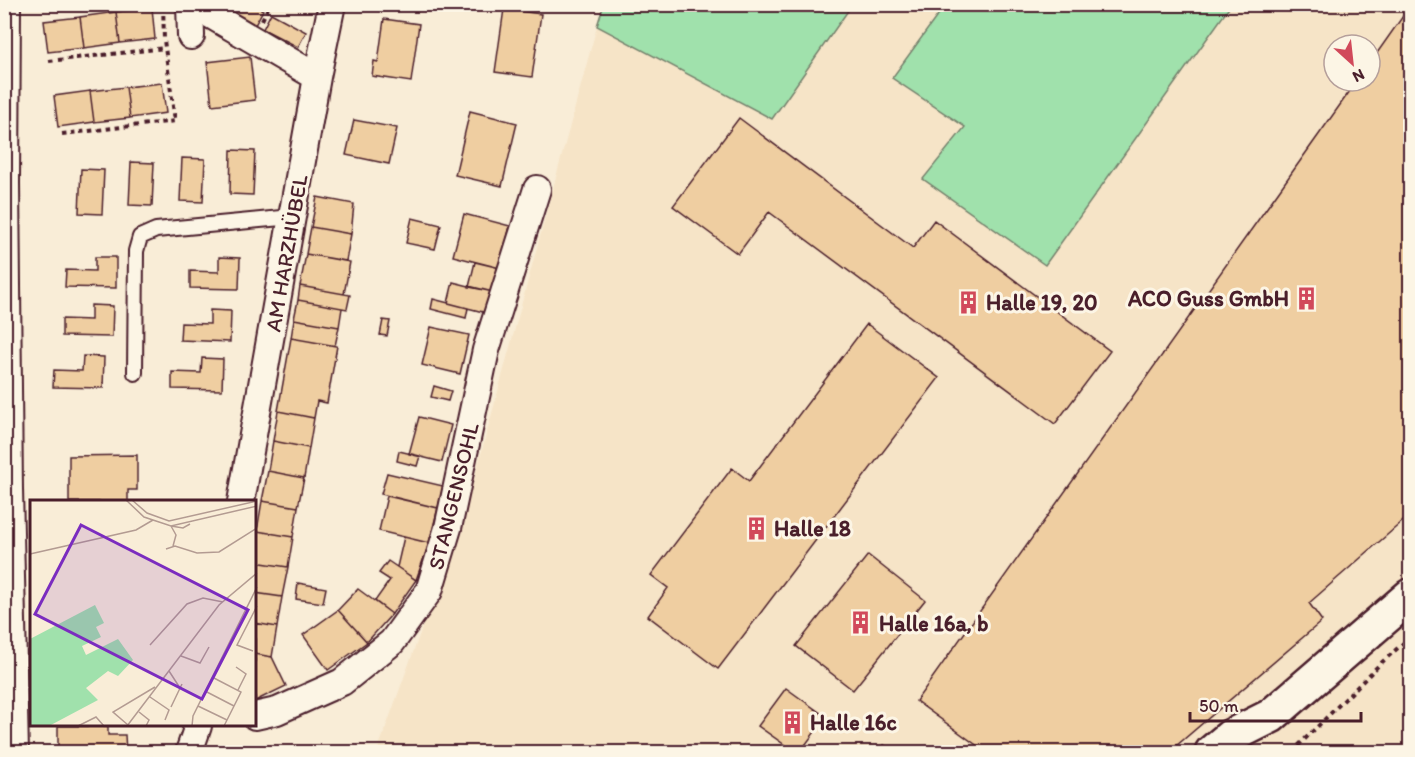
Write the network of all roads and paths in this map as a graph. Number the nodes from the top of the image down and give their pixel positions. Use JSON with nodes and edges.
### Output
{"nodes":[{"id":1,"x":7,"y":4,"type":"edge"},
{"id":2,"x":163,"y":4,"type":"edge"},
{"id":3,"x":191,"y":4,"type":"edge"},
{"id":4,"x":332,"y":4,"type":"edge"},
{"id":5,"x":191,"y":36,"type":"dead end"},
{"id":6,"x":165,"y":48,"type":"junction"},
{"id":7,"x":49,"y":61,"type":"dead end"},
{"id":8,"x":6,"y":65,"type":"edge"},
{"id":9,"x":317,"y":77,"type":"junction"},
{"id":10,"x":62,"y":134,"type":"dead end"},
{"id":11,"x":5,"y":183,"type":"edge"},
{"id":12,"x":537,"y":189,"type":"dead end"},
{"id":13,"x":292,"y":218,"type":"junction"},
{"id":14,"x":135,"y":373,"type":"dead end"},
{"id":15,"x":242,"y":500,"type":"edge"},
{"id":16,"x":1410,"y":596,"type":"edge"},
{"id":17,"x":1410,"y":637,"type":"edge"},
{"id":18,"x":256,"y":716,"type":"edge"},
{"id":19,"x":1271,"y":716,"type":"junction"},
{"id":20,"x":15,"y":753,"type":"edge"},
{"id":21,"x":1212,"y":753,"type":"edge"},
{"id":22,"x":1252,"y":753,"type":"edge"},
{"id":23,"x":1292,"y":753,"type":"edge"}],
"edges":[{"from":1,"to":8,"type":"street"},
{"from":2,"to":6,"type":"path"},
{"from":3,"to":5,"type":"street"},
{"from":3,"to":9,"type":"street"},
{"from":4,"to":9,"type":"street","name":"AM HARZHÜBEL"},
{"from":6,"to":7,"type":"path"},
{"from":6,"to":10,"type":"path"},
{"from":8,"to":11,"type":"street"},
{"from":9,"to":13,"type":"street","name":"AM HARZHÜBEL"},
{"from":11,"to":20,"type":"street"},
{"from":12,"to":18,"type":"street","name":"STANGENSOHL"},
{"from":13,"to":14,"type":"lane"},
{"from":13,"to":15,"type":"street","name":"AM HARZHÜBEL"},
{"from":16,"to":19,"type":"main road"},
{"from":17,"to":23,"type":"path"},
{"from":19,"to":21,"type":"main road"},
{"from":19,"to":22,"type":"main road"}]}
